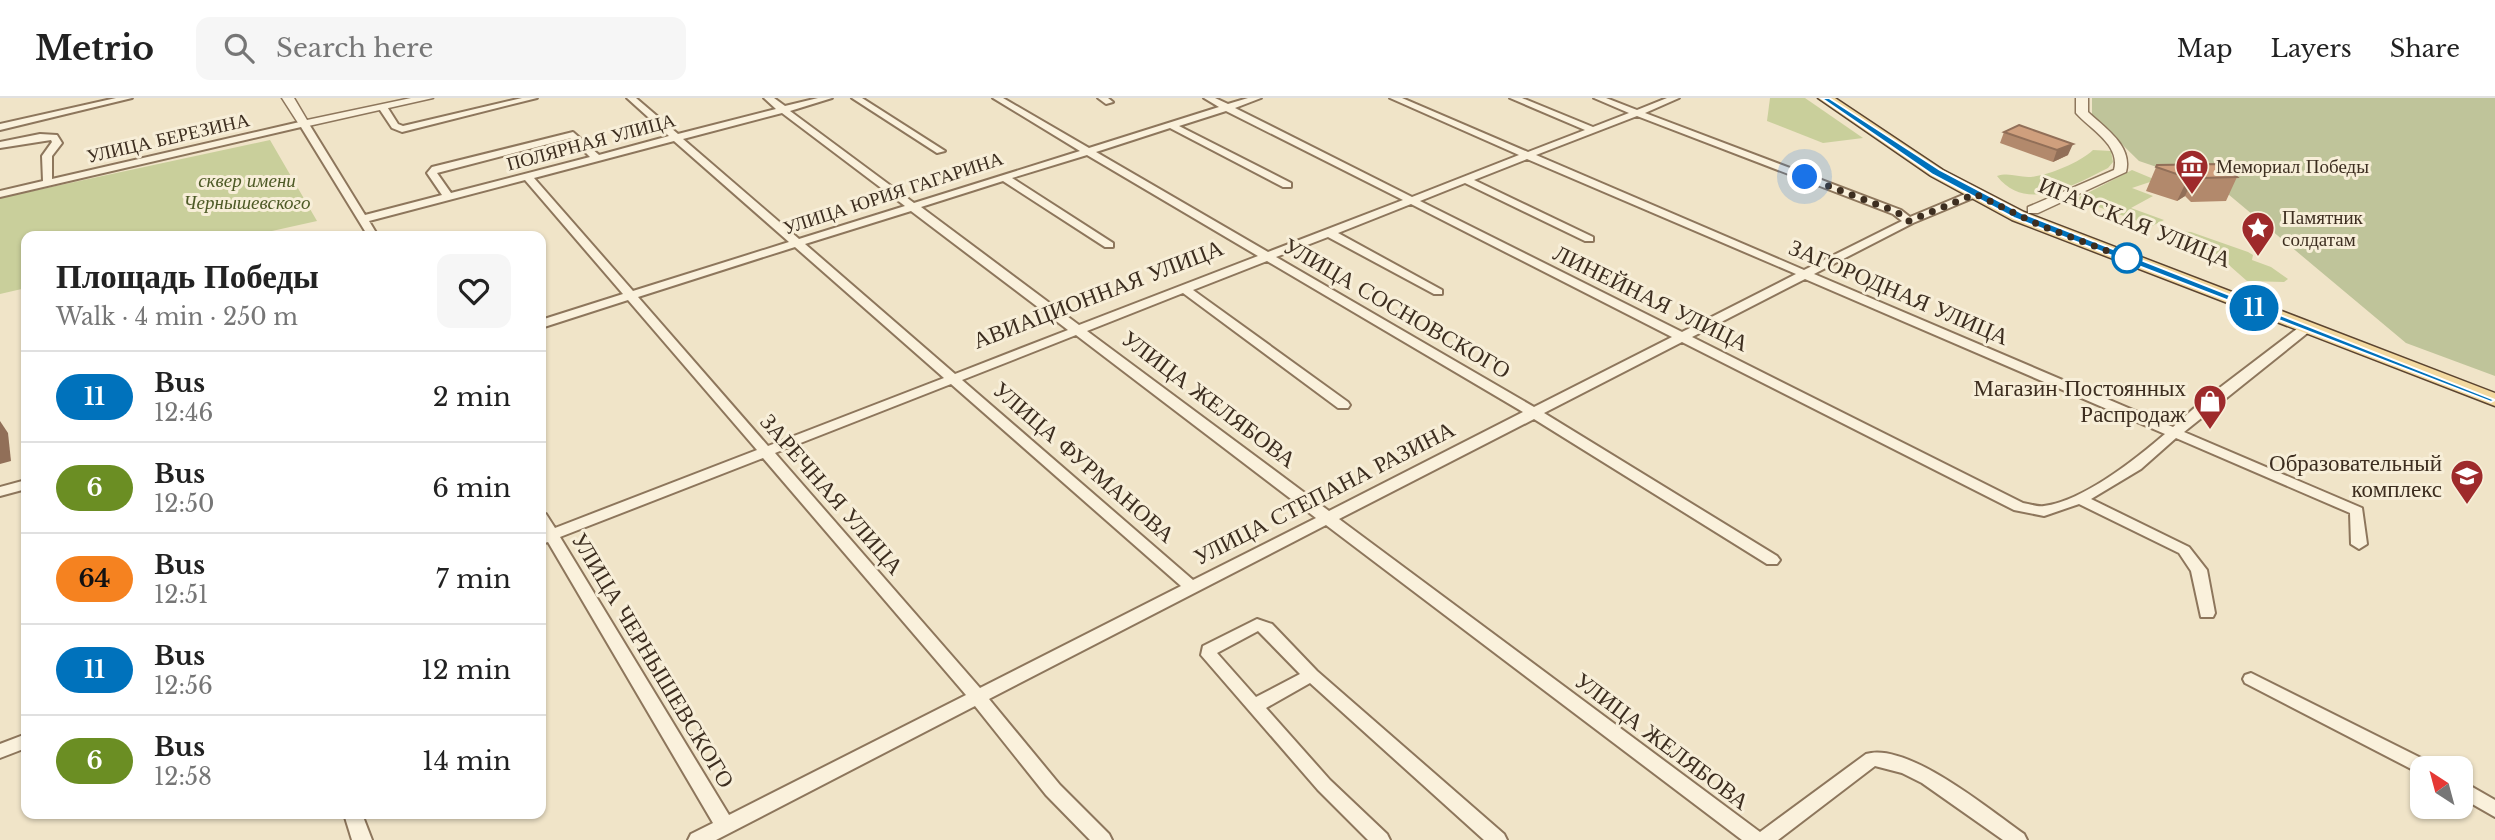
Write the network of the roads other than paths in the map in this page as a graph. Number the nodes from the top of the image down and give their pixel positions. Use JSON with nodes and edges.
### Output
{"nodes":[{"id":1,"x":128,"y":98,"type":"edge"},
{"id":2,"x":288,"y":98,"type":"edge"},
{"id":3,"x":427,"y":98,"type":"edge"},
{"id":4,"x":533,"y":98,"type":"edge"},
{"id":5,"x":631,"y":98,"type":"edge"},
{"id":6,"x":768,"y":98,"type":"edge"},
{"id":7,"x":828,"y":98,"type":"edge"},
{"id":8,"x":856,"y":98,"type":"edge"},
{"id":9,"x":997,"y":98,"type":"edge"},
{"id":10,"x":1208,"y":98,"type":"edge"},
{"id":11,"x":1257,"y":98,"type":"edge"},
{"id":12,"x":1394,"y":98,"type":"edge"},
{"id":13,"x":1514,"y":98,"type":"edge"},
{"id":14,"x":1598,"y":98,"type":"edge"},
{"id":15,"x":1675,"y":98,"type":"edge"},
{"id":16,"x":1825,"y":98,"type":"edge"},
{"id":17,"x":1846,"y":98,"type":"edge"},
{"id":18,"x":2082,"y":98,"type":"edge"},
{"id":19,"x":383,"y":107,"type":"junction"},
{"id":20,"x":1227,"y":108,"type":"junction"},
{"id":21,"x":783,"y":109,"type":"junction"},
{"id":22,"x":1636,"y":113,"type":"junction"},
{"id":23,"x":304,"y":124,"type":"junction"},
{"id":24,"x":1171,"y":125,"type":"junction"},
{"id":25,"x":0,"y":127,"type":"edge"},
{"id":26,"x":1591,"y":129,"type":"junction"},
{"id":27,"x":676,"y":137,"type":"junction"},
{"id":28,"x":0,"y":145,"type":"edge"},
{"id":29,"x":940,"y":151,"type":"dead end"},
{"id":30,"x":1088,"y":151,"type":"junction"},
{"id":31,"x":1525,"y":155,"type":"junction"},
{"id":32,"x":597,"y":158,"type":"junction"},
{"id":33,"x":528,"y":177,"type":"junction"},
{"id":34,"x":1005,"y":177,"type":"junction"},
{"id":35,"x":1465,"y":180,"type":"junction"},
{"id":36,"x":48,"y":183,"type":"junction"},
{"id":37,"x":1287,"y":185,"type":"dead end"},
{"id":38,"x":0,"y":194,"type":"edge"},
{"id":39,"x":1975,"y":194,"type":"junction"},
{"id":40,"x":448,"y":197,"type":"junction"},
{"id":41,"x":1409,"y":201,"type":"junction"},
{"id":42,"x":913,"y":207,"type":"junction"},
{"id":43,"x":2034,"y":210,"type":"junction"},
{"id":44,"x":363,"y":219,"type":"junction"},
{"id":45,"x":1909,"y":221,"type":"junction"},
{"id":46,"x":370,"y":231,"type":"edge"},
{"id":47,"x":1328,"y":232,"type":"junction"},
{"id":48,"x":1589,"y":239,"type":"dead end"},
{"id":49,"x":799,"y":243,"type":"junction"},
{"id":50,"x":1109,"y":245,"type":"dead end"},
{"id":51,"x":1266,"y":256,"type":"junction"},
{"id":52,"x":1806,"y":274,"type":"junction"},
{"id":53,"x":1185,"y":289,"type":"junction"},
{"id":54,"x":1438,"y":292,"type":"dead end"},
{"id":55,"x":629,"y":296,"type":"junction"},
{"id":56,"x":546,"y":322,"type":"edge"},
{"id":57,"x":2306,"y":328,"type":"junction"},
{"id":58,"x":1076,"y":329,"type":"junction"},
{"id":59,"x":1684,"y":337,"type":"junction"},
{"id":60,"x":949,"y":378,"type":"junction"},
{"id":61,"x":2495,"y":387,"type":"edge"},
{"id":62,"x":2495,"y":400,"type":"edge"},
{"id":63,"x":1343,"y":405,"type":"dead end"},
{"id":64,"x":1534,"y":413,"type":"junction"},
{"id":65,"x":2174,"y":433,"type":"junction"},
{"id":66,"x":767,"y":452,"type":"junction"},
{"id":67,"x":21,"y":486,"type":"edge"},
{"id":68,"x":0,"y":492,"type":"edge"},
{"id":69,"x":2080,"y":499,"type":"junction"},
{"id":70,"x":1328,"y":516,"type":"junction"},
{"id":71,"x":546,"y":537,"type":"edge"},
{"id":72,"x":2358,"y":544,"type":"dead end"},
{"id":73,"x":1772,"y":560,"type":"dead end"},
{"id":74,"x":1190,"y":586,"type":"junction"},
{"id":75,"x":2207,"y":612,"type":"dead end"},
{"id":76,"x":1311,"y":675,"type":"junction"},
{"id":77,"x":2250,"y":679,"type":"dead end"},
{"id":78,"x":977,"y":696,"type":"junction"},
{"id":79,"x":1256,"y":705,"type":"junction"},
{"id":80,"x":21,"y":743,"type":"edge"},
{"id":81,"x":0,"y":751,"type":"edge"},
{"id":82,"x":2410,"y":760,"type":"edge"},
{"id":83,"x":2473,"y":795,"type":"edge"},
{"id":84,"x":2495,"y":808,"type":"edge"},
{"id":85,"x":356,"y":819,"type":"edge"},
{"id":86,"x":725,"y":826,"type":"junction"},
{"id":87,"x":362,"y":840,"type":"edge"},
{"id":88,"x":698,"y":840,"type":"edge"},
{"id":89,"x":1102,"y":840,"type":"edge"},
{"id":90,"x":1380,"y":840,"type":"edge"},
{"id":91,"x":1497,"y":840,"type":"edge"},
{"id":92,"x":1756,"y":840,"type":"edge"},
{"id":93,"x":1764,"y":840,"type":"edge"},
{"id":94,"x":2017,"y":840,"type":"edge"}],
"edges":[{"from":1,"to":25,"type":"street"},
{"from":2,"to":23,"type":"street"},
{"from":3,"to":19,"type":"street","name":"УЛИЦА БЕРЕЗИНА"},
{"from":4,"to":19,"type":"street"},
{"from":5,"to":27,"type":"street","name":"УЛИЦА ФУРМАНОВА"},
{"from":6,"to":21,"type":"street","name":"УЛИЦА ЖЕЛЯБОВА"},
{"from":7,"to":21,"type":"street","name":"ПОЛЯРНАЯ УЛИЦА"},
{"from":8,"to":29,"type":"street"},
{"from":9,"to":30,"type":"street","name":"УЛИЦА СОСНОВСКОГО"},
{"from":10,"to":20,"type":"street","name":"ЛИНЕЙНАЯ УЛИЦА"},
{"from":11,"to":20,"type":"street","name":"УЛИЦА ЮРИЯ ГАГАРИНА"},
{"from":12,"to":31,"type":"street","name":"ЗАГОРОДНАЯ УЛИЦА"},
{"from":13,"to":26,"type":"street"},
{"from":14,"to":22,"type":"street"},
{"from":15,"to":22,"type":"street","name":"АВИАЦИОННАЯ УЛИЦА"},
{"from":16,"to":39,"type":"main road","name":"ИГАРСКАЯ УЛИЦА"},
{"from":17,"to":43,"type":"main road","name":"ИГАРСКАЯ УЛИЦА"},
{"from":18,"to":43,"type":"street"},
{"from":19,"to":23,"type":"street","name":"УЛИЦА БЕРЕЗИНА"},
{"from":20,"to":24,"type":"street","name":"УЛИЦА ЮРИЯ ГАГАРИНА"},
{"from":20,"to":41,"type":"street","name":"ЛИНЕЙНАЯ УЛИЦА"},
{"from":21,"to":27,"type":"street","name":"ПОЛЯРНАЯ УЛИЦА"},
{"from":21,"to":42,"type":"street","name":"УЛИЦА ЖЕЛЯБОВА"},
{"from":22,"to":26,"type":"street","name":"АВИАЦИОННАЯ УЛИЦА"},
{"from":22,"to":45,"type":"street"},
{"from":23,"to":36,"type":"street","name":"УЛИЦА БЕРЕЗИНА"},
{"from":23,"to":44,"type":"street"},
{"from":24,"to":30,"type":"street","name":"УЛИЦА ЮРИЯ ГАГАРИНА"},
{"from":24,"to":37,"type":"street"},
{"from":26,"to":31,"type":"street","name":"АВИАЦИОННАЯ УЛИЦА"},
{"from":27,"to":32,"type":"street","name":"ПОЛЯРНАЯ УЛИЦА"},
{"from":27,"to":49,"type":"street","name":"УЛИЦА ФУРМАНОВА"},
{"from":28,"to":36,"type":"street"},
{"from":30,"to":34,"type":"street","name":"УЛИЦА ЮРИЯ ГАГАРИНА"},
{"from":30,"to":51,"type":"street","name":"УЛИЦА СОСНОВСКОГО"},
{"from":31,"to":35,"type":"street","name":"АВИАЦИОННАЯ УЛИЦА"},
{"from":31,"to":52,"type":"street","name":"ЗАГОРОДНАЯ УЛИЦА"},
{"from":32,"to":33,"type":"street","name":"ПОЛЯРНАЯ УЛИЦА"},
{"from":32,"to":40,"type":"street"},
{"from":33,"to":40,"type":"street","name":"ПОЛЯРНАЯ УЛИЦА"},
{"from":33,"to":55,"type":"street","name":"ЗАРЕЧНАЯ УЛИЦА"},
{"from":34,"to":42,"type":"street","name":"УЛИЦА ЮРИЯ ГАГАРИНА"},
{"from":34,"to":50,"type":"street"},
{"from":35,"to":41,"type":"street","name":"АВИАЦИОННАЯ УЛИЦА"},
{"from":35,"to":48,"type":"street"},
{"from":36,"to":38,"type":"street","name":"УЛИЦА БЕРЕЗИНА"},
{"from":39,"to":45,"type":"street","name":"УЛИЦА СТЕПАНА РАЗИНА"},
{"from":39,"to":57,"type":"main road","name":"ИГАРСКАЯ УЛИЦА"},
{"from":40,"to":44,"type":"street","name":"ПОЛЯРНАЯ УЛИЦА"},
{"from":41,"to":47,"type":"street","name":"АВИАЦИОННАЯ УЛИЦА"},
{"from":41,"to":59,"type":"street","name":"ЛИНЕЙНАЯ УЛИЦА"},
{"from":42,"to":49,"type":"street","name":"УЛИЦА ЮРИЯ ГАГАРИНА"},
{"from":42,"to":58,"type":"street","name":"УЛИЦА ЖЕЛЯБОВА"},
{"from":43,"to":61,"type":"main road","name":"ИГАРСКАЯ УЛИЦА"},
{"from":44,"to":46,"type":"street"},
{"from":45,"to":52,"type":"street","name":"УЛИЦА СТЕПАНА РАЗИНА"},
{"from":47,"to":51,"type":"street","name":"АВИАЦИОННАЯ УЛИЦА"},
{"from":47,"to":54,"type":"street"},
{"from":49,"to":55,"type":"street","name":"УЛИЦА ЮРИЯ ГАГАРИНА"},
{"from":49,"to":60,"type":"street","name":"УЛИЦА ФУРМАНОВА"},
{"from":51,"to":53,"type":"street","name":"АВИАЦИОННАЯ УЛИЦА"},
{"from":51,"to":64,"type":"street","name":"УЛИЦА СОСНОВСКОГО"},
{"from":52,"to":59,"type":"street","name":"УЛИЦА СТЕПАНА РАЗИНА"},
{"from":52,"to":65,"type":"street","name":"ЗАГОРОДНАЯ УЛИЦА"},
{"from":53,"to":58,"type":"street","name":"АВИАЦИОННАЯ УЛИЦА"},
{"from":53,"to":63,"type":"street"},
{"from":55,"to":56,"type":"street","name":"УЛИЦА ЮРИЯ ГАГАРИНА"},
{"from":55,"to":66,"type":"street","name":"ЗАРЕЧНАЯ УЛИЦА"},
{"from":57,"to":62,"type":"main road","name":"ИГАРСКАЯ УЛИЦА"},
{"from":57,"to":65,"type":"street","name":"ЛИНЕЙНАЯ УЛИЦА"},
{"from":58,"to":60,"type":"street","name":"АВИАЦИОННАЯ УЛИЦА"},
{"from":58,"to":70,"type":"street","name":"УЛИЦА ЖЕЛЯБОВА"},
{"from":59,"to":64,"type":"street","name":"УЛИЦА СТЕПАНА РАЗИНА"},
{"from":59,"to":69,"type":"street","name":"ЛИНЕЙНАЯ УЛИЦА"},
{"from":60,"to":66,"type":"street","name":"АВИАЦИОННАЯ УЛИЦА"},
{"from":60,"to":74,"type":"street","name":"УЛИЦА ФУРМАНОВА"},
{"from":64,"to":70,"type":"street","name":"УЛИЦА СТЕПАНА РАЗИНА"},
{"from":64,"to":73,"type":"street","name":"УЛИЦА СОСНОВСКОГО"},
{"from":65,"to":69,"type":"street","name":"ЛИНЕЙНАЯ УЛИЦА"},
{"from":65,"to":72,"type":"street","name":"ЗАГОРОДНАЯ УЛИЦА"},
{"from":66,"to":71,"type":"street","name":"АВИАЦИОННАЯ УЛИЦА"},
{"from":66,"to":78,"type":"street","name":"ЗАРЕЧНАЯ УЛИЦА"},
{"from":67,"to":68,"type":"street"},
{"from":69,"to":75,"type":"street"},
{"from":70,"to":74,"type":"street","name":"УЛИЦА СТЕПАНА РАЗИНА"},
{"from":70,"to":92,"type":"street","name":"УЛИЦА ЖЕЛЯБОВА"},
{"from":71,"to":86,"type":"street","name":"УЛИЦА ЧЕРНЫШЕВСКОГО"},
{"from":74,"to":78,"type":"street","name":"УЛИЦА СТЕПАНА РАЗИНА"},
{"from":76,"to":79,"type":"street"},
{"from":76,"to":79,"type":"street"},
{"from":76,"to":91,"type":"street"},
{"from":77,"to":82,"type":"street"},
{"from":78,"to":86,"type":"street","name":"УЛИЦА СТЕПАНА РАЗИНА"},
{"from":78,"to":89,"type":"street","name":"ЗАРЕЧНАЯ УЛИЦА"},
{"from":79,"to":90,"type":"street"},
{"from":80,"to":81,"type":"street"},
{"from":83,"to":84,"type":"street"},
{"from":85,"to":87,"type":"street"},
{"from":86,"to":88,"type":"street","name":"УЛИЦА СТЕПАНА РАЗИНА"},
{"from":93,"to":94,"type":"street"}]}
